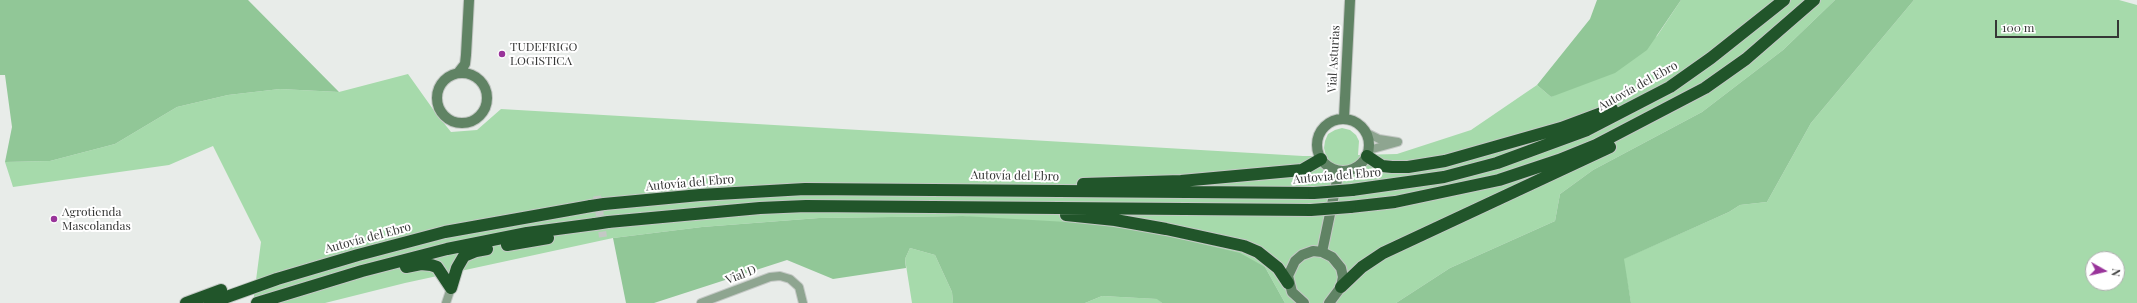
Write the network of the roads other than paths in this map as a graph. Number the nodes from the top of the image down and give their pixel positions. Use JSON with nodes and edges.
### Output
{"nodes":[{"id":1,"x":469,"y":0,"type":"edge"},
{"id":2,"x":1350,"y":0,"type":"edge"},
{"id":3,"x":1784,"y":0,"type":"edge"},
{"id":4,"x":1814,"y":0,"type":"edge"},
{"id":5,"x":466,"y":55,"type":"junction"},
{"id":6,"x":1711,"y":58,"type":"junction"},
{"id":7,"x":458,"y":73,"type":"junction"},
{"id":8,"x":474,"y":76,"type":"junction"},
{"id":9,"x":1705,"y":88,"type":"junction"},
{"id":10,"x":1344,"y":118,"type":"junction"},
{"id":11,"x":1367,"y":133,"type":"junction"},
{"id":12,"x":1368,"y":153,"type":"junction"},
{"id":13,"x":1321,"y":159,"type":"junction"},
{"id":14,"x":1338,"y":171,"type":"junction"},
{"id":15,"x":1002,"y":190,"type":"junction"},
{"id":16,"x":1010,"y":207,"type":"junction"},
{"id":17,"x":595,"y":224,"type":"junction"},
{"id":18,"x":1322,"y":252,"type":"junction"},
{"id":19,"x":277,"y":279,"type":"junction"},
{"id":20,"x":1288,"y":282,"type":"junction"},
{"id":21,"x":1341,"y":287,"type":"junction"},
{"id":22,"x":451,"y":288,"type":"junction"},
{"id":23,"x":186,"y":303,"type":"edge"},
{"id":24,"x":210,"y":303,"type":"edge"},
{"id":25,"x":257,"y":303,"type":"edge"},
{"id":26,"x":282,"y":303,"type":"edge"},
{"id":27,"x":446,"y":303,"type":"edge"},
{"id":28,"x":454,"y":303,"type":"edge"},
{"id":29,"x":701,"y":303,"type":"edge"},
{"id":30,"x":803,"y":303,"type":"edge"},
{"id":31,"x":1304,"y":303,"type":"edge"},
{"id":32,"x":1329,"y":303,"type":"edge"}],
"edges":[{"from":1,"to":5,"type":"street"},
{"from":2,"to":10,"type":"street","name":"Vial Asturias"},
{"from":3,"to":6,"type":"highway","name":"Autovía del Ebro"},
{"from":4,"to":9,"type":"highway"},
{"from":5,"to":7,"type":"street"},
{"from":5,"to":8,"type":"street"},
{"from":6,"to":12,"type":"highway"},
{"from":6,"to":15,"type":"highway","name":"Autovía del Ebro","bridge":true},
{"from":7,"to":8,"type":"street"},
{"from":7,"to":8,"type":"street"},
{"from":9,"to":16,"type":"highway","bridge":true},
{"from":9,"to":21,"type":"highway"},
{"from":10,"to":11,"type":"street"},
{"from":10,"to":13,"type":"street"},
{"from":11,"to":12,"type":"street"},
{"from":11,"to":12,"type":"street"},
{"from":12,"to":14,"type":"street"},
{"from":13,"to":14,"type":"street"},
{"from":13,"to":15,"type":"highway"},
{"from":14,"to":18,"type":"street"},
{"from":15,"to":19,"type":"highway","name":"Autovía del Ebro","bridge":true},
{"from":16,"to":17,"type":"highway","bridge":true},
{"from":16,"to":20,"type":"highway"},
{"from":17,"to":22,"type":"highway"},
{"from":17,"to":25,"type":"highway"},
{"from":18,"to":20,"type":"street"},
{"from":18,"to":21,"type":"street"},
{"from":19,"to":23,"type":"highway"},
{"from":19,"to":24,"type":"highway","name":"Autovía del Ebro"},
{"from":20,"to":31,"type":"street"},
{"from":21,"to":32,"type":"street"},
{"from":22,"to":26,"type":"highway"},
{"from":22,"to":27,"type":"street"},
{"from":22,"to":28,"type":"street"},
{"from":29,"to":30,"type":"street","name":"Vial D"}]}
